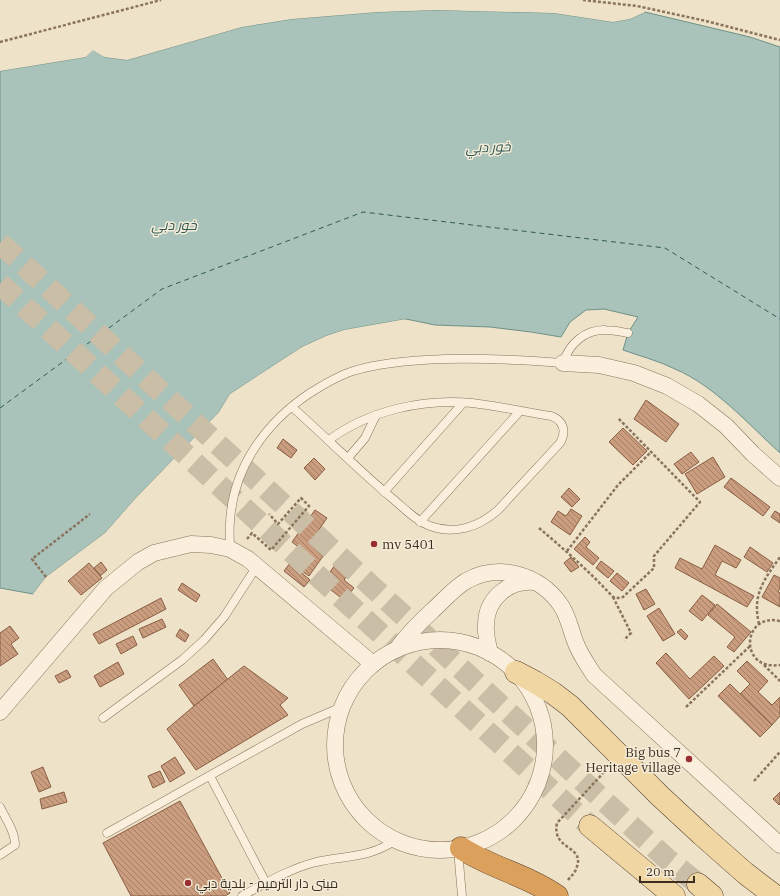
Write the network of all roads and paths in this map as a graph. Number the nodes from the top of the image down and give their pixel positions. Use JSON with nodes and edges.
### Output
{"nodes":[{"id":1,"x":161,"y":0,"type":"edge"},
{"id":2,"x":583,"y":0,"type":"edge"},
{"id":3,"x":780,"y":40,"type":"edge"},
{"id":4,"x":0,"y":42,"type":"edge"},
{"id":5,"x":628,"y":333,"type":"dead end"},
{"id":6,"x":563,"y":363,"type":"junction"},
{"id":7,"x":463,"y":403,"type":"junction"},
{"id":8,"x":292,"y":407,"type":"junction"},
{"id":9,"x":520,"y":411,"type":"junction"},
{"id":10,"x":376,"y":415,"type":"junction"},
{"id":11,"x":618,"y":418,"type":"dead end"},
{"id":12,"x":329,"y":440,"type":"junction"},
{"id":13,"x":651,"y":452,"type":"junction"},
{"id":14,"x":348,"y":458,"type":"junction"},
{"id":15,"x":780,"y":478,"type":"edge"},
{"id":16,"x":384,"y":492,"type":"junction"},
{"id":17,"x":90,"y":514,"type":"dead end"},
{"id":18,"x":269,"y":514,"type":"dead end"},
{"id":19,"x":420,"y":522,"type":"junction"},
{"id":20,"x":539,"y":528,"type":"dead end"},
{"id":21,"x":234,"y":551,"type":"junction"},
{"id":22,"x":567,"y":551,"type":"junction"},
{"id":23,"x":780,"y":557,"type":"edge"},
{"id":24,"x":257,"y":566,"type":"junction"},
{"id":25,"x":46,"y":577,"type":"dead end"},
{"id":26,"x":536,"y":582,"type":"junction"},
{"id":27,"x":613,"y":597,"type":"junction"},
{"id":28,"x":780,"y":621,"type":"edge"},
{"id":29,"x":759,"y":624,"type":"junction"},
{"id":30,"x":624,"y":640,"type":"dead end"},
{"id":31,"x":750,"y":646,"type":"junction"},
{"id":32,"x":397,"y":649,"type":"junction"},
{"id":33,"x":490,"y":653,"type":"junction"},
{"id":34,"x":372,"y":664,"type":"junction"},
{"id":35,"x":764,"y":665,"type":"junction"},
{"id":36,"x":780,"y":666,"type":"edge"},
{"id":37,"x":516,"y":672,"type":"junction"},
{"id":38,"x":780,"y":681,"type":"edge"},
{"id":39,"x":686,"y":706,"type":"dead end"},
{"id":40,"x":342,"y":707,"type":"junction"},
{"id":41,"x":0,"y":712,"type":"edge"},
{"id":42,"x":103,"y":718,"type":"dead end"},
{"id":43,"x":780,"y":752,"type":"edge"},
{"id":44,"x":620,"y":755,"type":"junction"},
{"id":45,"x":210,"y":776,"type":"junction"},
{"id":46,"x":754,"y":781,"type":"dead end"},
{"id":47,"x":0,"y":807,"type":"edge"},
{"id":48,"x":590,"y":826,"type":"tunnel mouth"},
{"id":49,"x":107,"y":833,"type":"dead end"},
{"id":50,"x":396,"y":840,"type":"junction"},
{"id":51,"x":780,"y":845,"type":"edge"},
{"id":52,"x":459,"y":848,"type":"junction"},
{"id":53,"x":0,"y":855,"type":"edge"},
{"id":54,"x":266,"y":883,"type":"junction"},
{"id":55,"x":562,"y":890,"type":"edge"},
{"id":56,"x":242,"y":896,"type":"edge"},
{"id":57,"x":462,"y":896,"type":"edge"},
{"id":58,"x":674,"y":896,"type":"edge"},
{"id":59,"x":775,"y":896,"type":"edge"}],
"edges":[{"from":1,"to":4,"type":"path"},
{"from":2,"to":3,"type":"path"},
{"from":5,"to":6,"type":"lane"},
{"from":6,"to":8,"type":"lane"},
{"from":6,"to":15,"type":"street"},
{"from":7,"to":9,"type":"lane"},
{"from":7,"to":10,"type":"lane"},
{"from":7,"to":16,"type":"lane"},
{"from":8,"to":12,"type":"lane"},
{"from":8,"to":21,"type":"lane"},
{"from":9,"to":19,"type":"lane"},
{"from":9,"to":19,"type":"lane"},
{"from":10,"to":12,"type":"lane"},
{"from":10,"to":14,"type":"lane"},
{"from":11,"to":13,"type":"path"},
{"from":12,"to":14,"type":"lane"},
{"from":13,"to":22,"type":"path"},
{"from":13,"to":27,"type":"path"},
{"from":14,"to":16,"type":"lane"},
{"from":16,"to":19,"type":"lane"},
{"from":17,"to":25,"type":"path"},
{"from":18,"to":21,"type":"path"},
{"from":20,"to":22,"type":"path"},
{"from":21,"to":24,"type":"street"},
{"from":21,"to":41,"type":"street"},
{"from":22,"to":27,"type":"path"},
{"from":23,"to":29,"type":"path"},
{"from":24,"to":34,"type":"street"},
{"from":24,"to":42,"type":"lane"},
{"from":26,"to":32,"type":"street"},
{"from":26,"to":33,"type":"street"},
{"from":26,"to":51,"type":"street"},
{"from":27,"to":30,"type":"path"},
{"from":28,"to":29,"type":"path"},
{"from":29,"to":31,"type":"path"},
{"from":31,"to":35,"type":"path"},
{"from":31,"to":39,"type":"path"},
{"from":32,"to":33,"type":"street"},
{"from":32,"to":34,"type":"street"},
{"from":33,"to":37,"type":"street"},
{"from":34,"to":40,"type":"street"},
{"from":35,"to":36,"type":"path"},
{"from":35,"to":38,"type":"path"},
{"from":37,"to":44,"type":"main road"},
{"from":37,"to":52,"type":"street"},
{"from":40,"to":45,"type":"lane"},
{"from":40,"to":50,"type":"street"},
{"from":43,"to":46,"type":"path"},
{"from":44,"to":55,"type":"path"},
{"from":44,"to":59,"type":"main road"},
{"from":45,"to":49,"type":"lane"},
{"from":45,"to":54,"type":"lane"},
{"from":47,"to":53,"type":"lane"},
{"from":48,"to":58,"type":"main road"},
{"from":50,"to":52,"type":"street"},
{"from":50,"to":54,"type":"lane"},
{"from":52,"to":55,"type":"highway"},
{"from":52,"to":57,"type":"lane"},
{"from":54,"to":56,"type":"lane"}]}
